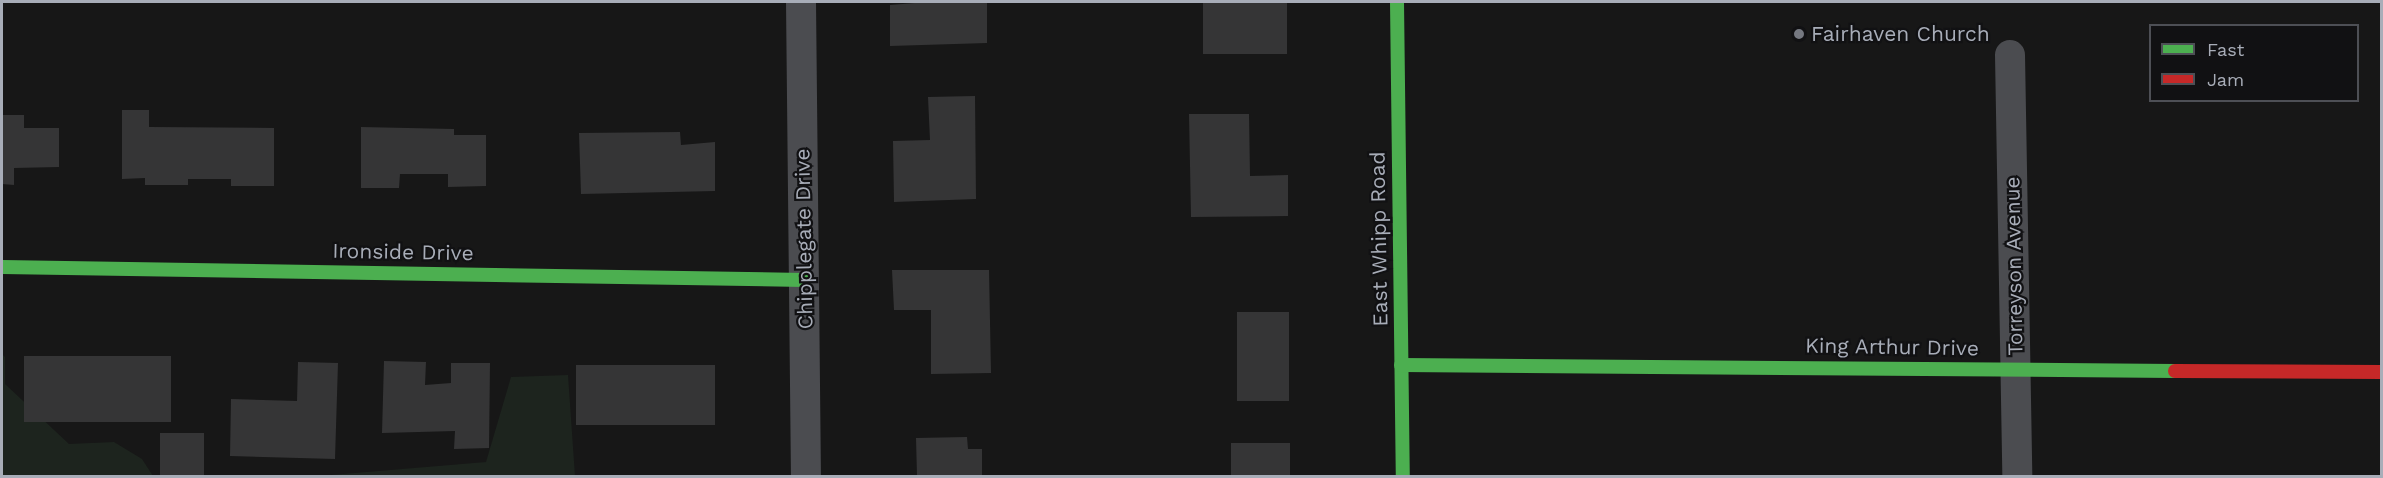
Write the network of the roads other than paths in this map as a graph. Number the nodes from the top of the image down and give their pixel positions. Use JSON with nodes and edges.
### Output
{"nodes":[{"id":1,"x":801,"y":2,"type":"edge"},
{"id":2,"x":1398,"y":2,"type":"edge"},
{"id":3,"x":2010,"y":55,"type":"dead end"},
{"id":4,"x":2,"y":267,"type":"edge"},
{"id":5,"x":804,"y":280,"type":"junction"},
{"id":6,"x":1401,"y":365,"type":"junction"},
{"id":7,"x":2015,"y":369,"type":"junction"},
{"id":8,"x":2382,"y":372,"type":"edge"},
{"id":9,"x":806,"y":477,"type":"edge"},
{"id":10,"x":1403,"y":477,"type":"edge"},
{"id":11,"x":2017,"y":477,"type":"edge"}],
"edges":[{"from":1,"to":5,"type":"street","name":"Chipplegate Drive"},
{"from":2,"to":6,"type":"street","name":"East Whipp Road"},
{"from":3,"to":7,"type":"street","name":"Torreyson Avenue"},
{"from":4,"to":5,"type":"street","name":"Ironside Drive"},
{"from":5,"to":9,"type":"street","name":"Chipplegate Drive"},
{"from":6,"to":7,"type":"street","name":"King Arthur Drive"},
{"from":6,"to":10,"type":"street","name":"East Whipp Road"},
{"from":7,"to":8,"type":"street","name":"King Arthur Drive"},
{"from":7,"to":11,"type":"street","name":"Torreyson Avenue"}]}
